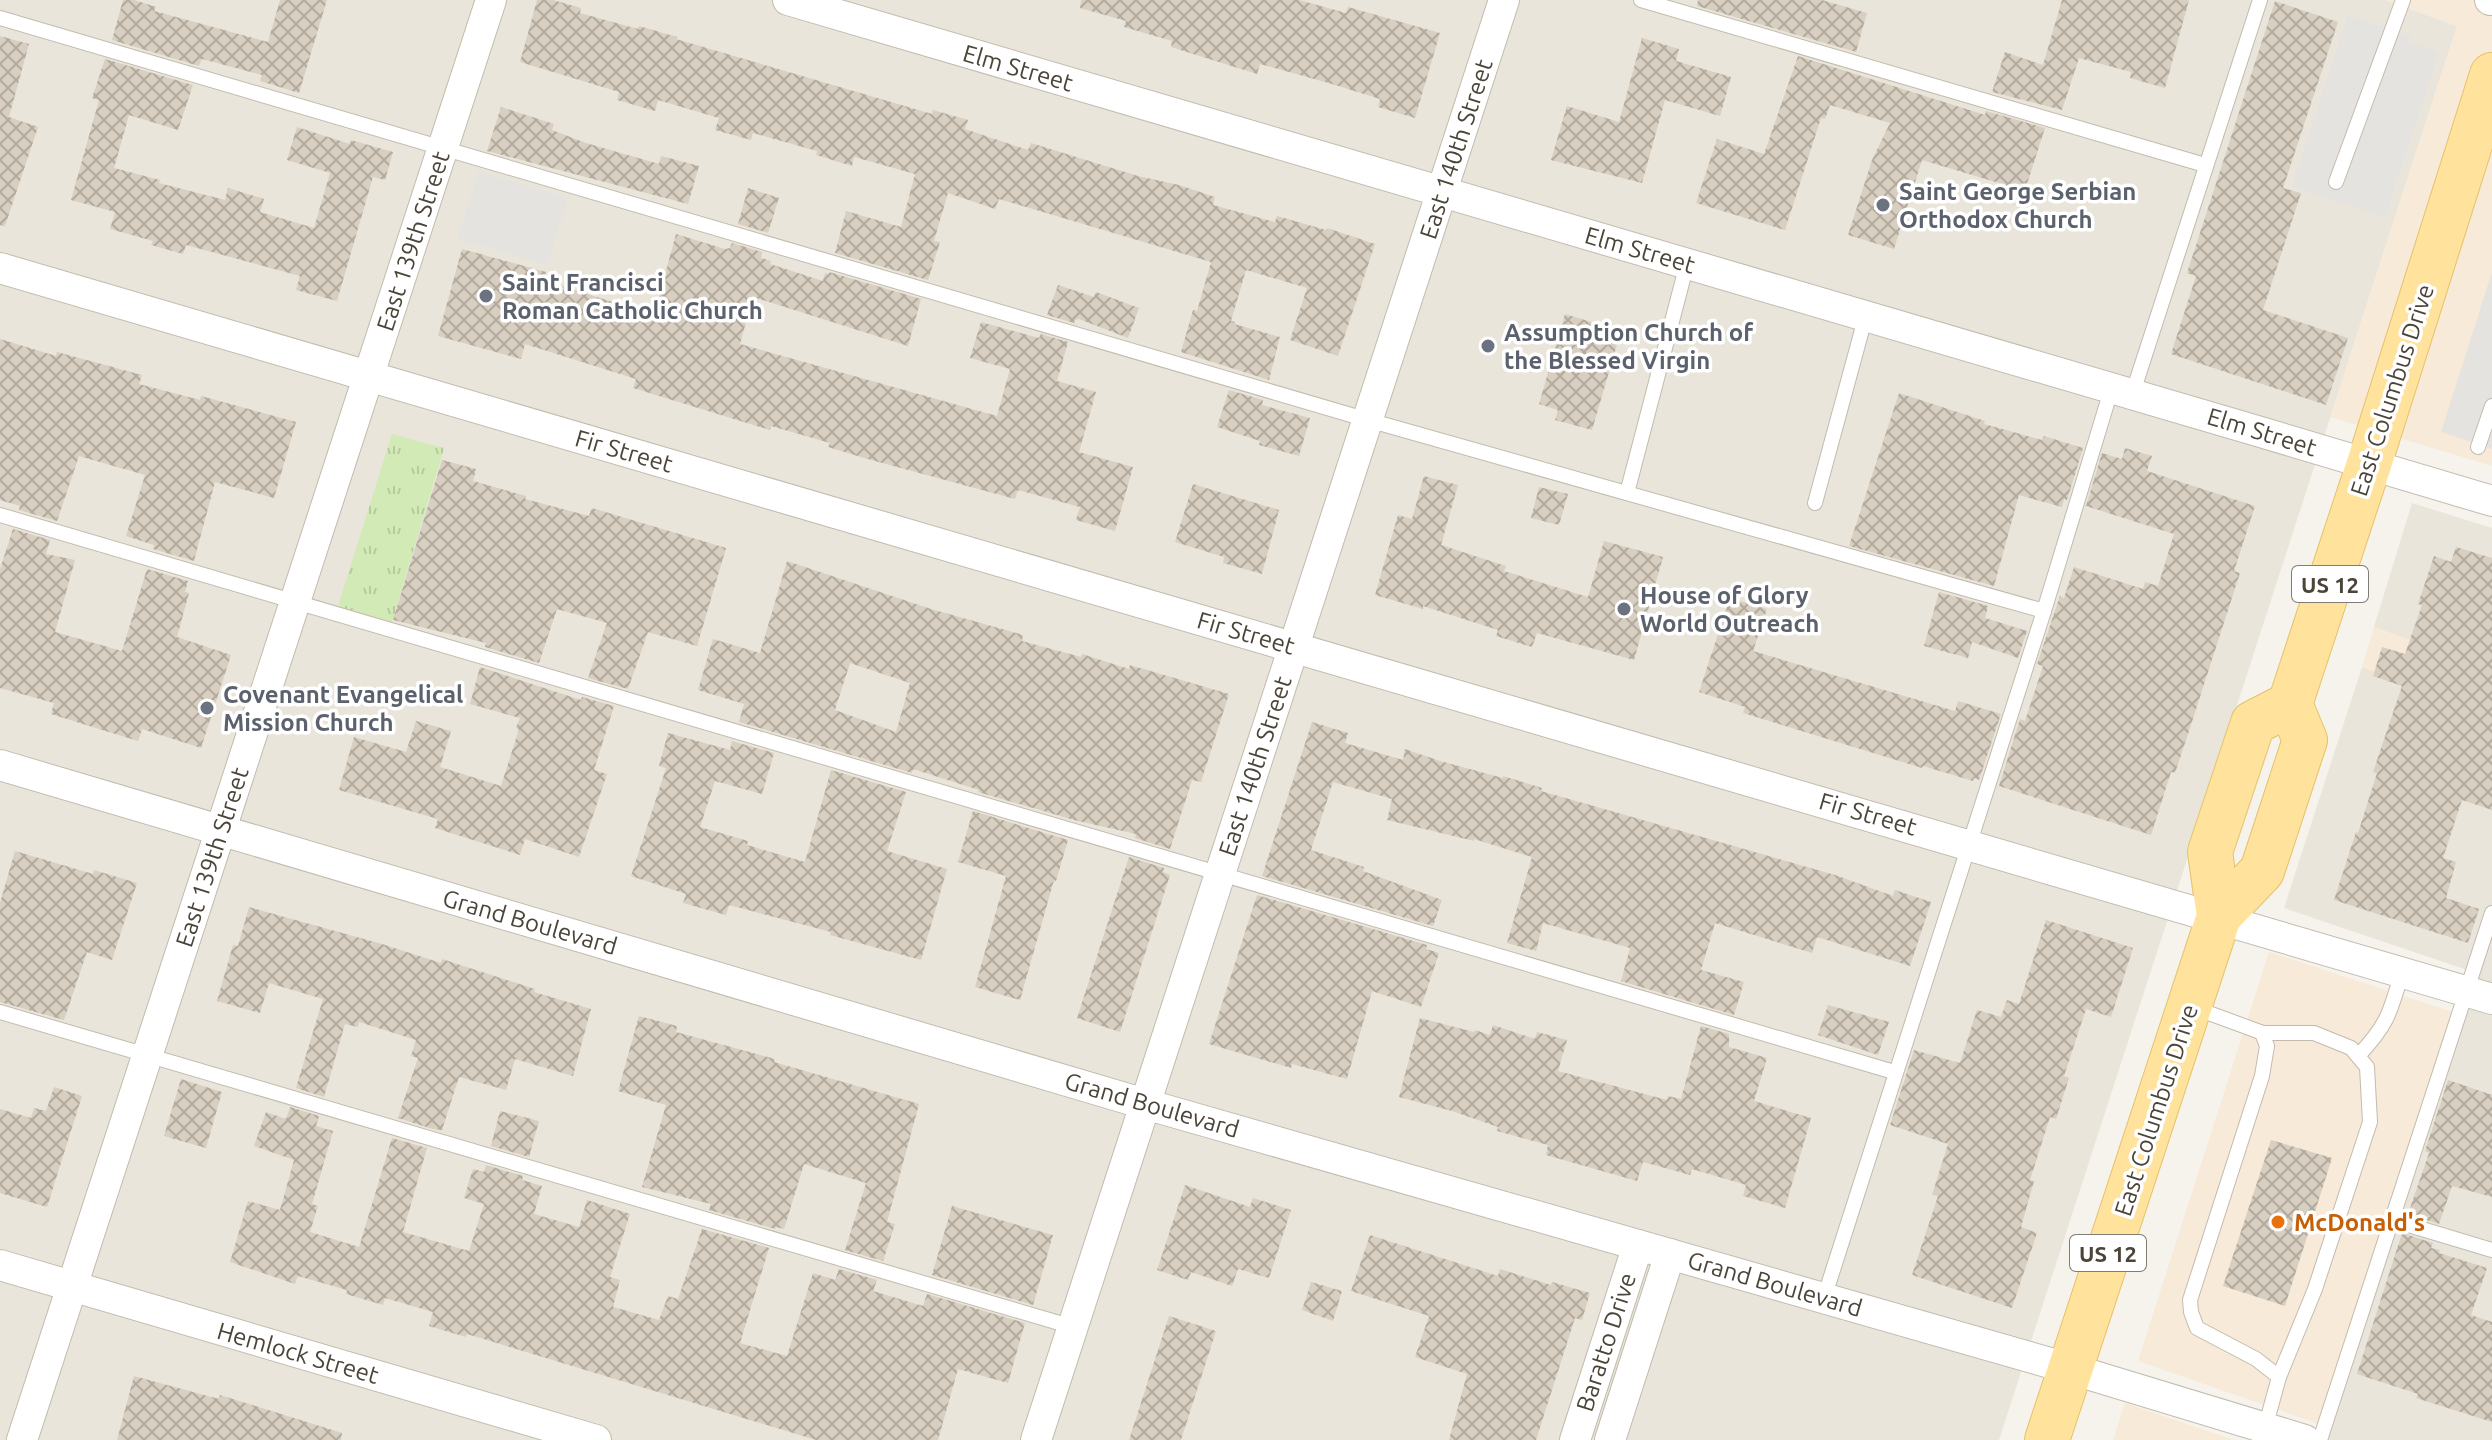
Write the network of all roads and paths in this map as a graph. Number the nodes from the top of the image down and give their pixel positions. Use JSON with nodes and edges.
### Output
{"nodes":[{"id":1,"x":491,"y":0,"type":"edge"},
{"id":2,"x":788,"y":0,"type":"edge"},
{"id":3,"x":1504,"y":0,"type":"edge"},
{"id":4,"x":1641,"y":0,"type":"edge"},
{"id":5,"x":2260,"y":0,"type":"edge"},
{"id":6,"x":2403,"y":0,"type":"edge"},
{"id":7,"x":0,"y":18,"type":"edge"},
{"id":8,"x":2492,"y":75,"type":"edge"},
{"id":9,"x":443,"y":147,"type":"junction"},
{"id":10,"x":2205,"y":165,"type":"junction"},
{"id":11,"x":2336,"y":182,"type":"dead end"},
{"id":12,"x":1442,"y":193,"type":"junction"},
{"id":13,"x":1687,"y":264,"type":"junction"},
{"id":14,"x":0,"y":268,"type":"edge"},
{"id":15,"x":1866,"y":315,"type":"junction"},
{"id":16,"x":369,"y":376,"type":"junction"},
{"id":17,"x":2122,"y":390,"type":"junction"},
{"id":18,"x":2492,"y":406,"type":"edge"},
{"id":19,"x":1368,"y":420,"type":"junction"},
{"id":20,"x":2478,"y":447,"type":"dead end"},
{"id":21,"x":2369,"y":464,"type":"junction"},
{"id":22,"x":1627,"y":493,"type":"junction"},
{"id":23,"x":2492,"y":501,"type":"edge"},
{"id":24,"x":1815,"y":503,"type":"dead end"},
{"id":25,"x":0,"y":515,"type":"edge"},
{"id":26,"x":295,"y":602,"type":"junction"},
{"id":27,"x":2044,"y":611,"type":"junction"},
{"id":28,"x":1294,"y":647,"type":"junction"},
{"id":29,"x":0,"y":765,"type":"edge"},
{"id":30,"x":221,"y":830,"type":"junction"},
{"id":31,"x":1968,"y":843,"type":"junction"},
{"id":32,"x":1220,"y":876,"type":"junction"},
{"id":33,"x":2492,"y":913,"type":"edge"},
{"id":34,"x":2219,"y":916,"type":"junction"},
{"id":35,"x":2402,"y":972,"type":"junction"},
{"id":36,"x":2480,"y":995,"type":"edge"},
{"id":37,"x":2190,"y":1006,"type":"junction"},
{"id":38,"x":0,"y":1012,"type":"edge"},
{"id":39,"x":2262,"y":1033,"type":"junction"},
{"id":40,"x":148,"y":1054,"type":"junction"},
{"id":41,"x":2358,"y":1056,"type":"junction"},
{"id":42,"x":1894,"y":1072,"type":"junction"},
{"id":43,"x":1145,"y":1104,"type":"junction"},
{"id":44,"x":2392,"y":1220,"type":"junction"},
{"id":45,"x":1638,"y":1245,"type":"junction"},
{"id":46,"x":2492,"y":1250,"type":"edge"},
{"id":47,"x":1670,"y":1254,"type":"junction"},
{"id":48,"x":0,"y":1265,"type":"edge"},
{"id":49,"x":72,"y":1286,"type":"junction"},
{"id":50,"x":1824,"y":1298,"type":"junction"},
{"id":51,"x":1073,"y":1327,"type":"junction"},
{"id":52,"x":2071,"y":1369,"type":"junction"},
{"id":53,"x":2279,"y":1377,"type":"junction"},
{"id":54,"x":2265,"y":1428,"type":"junction"},
{"id":55,"x":22,"y":1440,"type":"edge"},
{"id":56,"x":596,"y":1440,"type":"edge"},
{"id":57,"x":1036,"y":1440,"type":"edge"},
{"id":58,"x":1575,"y":1440,"type":"edge"},
{"id":59,"x":1610,"y":1440,"type":"edge"},
{"id":60,"x":2047,"y":1440,"type":"edge"},
{"id":61,"x":2305,"y":1440,"type":"edge"},
{"id":62,"x":2320,"y":1440,"type":"edge"}],
"edges":[{"from":1,"to":9,"type":"street","name":"East 139th Street"},
{"from":2,"to":12,"type":"street","name":"Elm Street"},
{"from":3,"to":12,"type":"street","name":"East 140th Street"},
{"from":4,"to":10,"type":"lane"},
{"from":5,"to":10,"type":"lane"},
{"from":6,"to":11,"type":"lane"},
{"from":7,"to":9,"type":"lane"},
{"from":8,"to":21,"type":"main road","name":"East Columbus Drive","number":"US 12"},
{"from":9,"to":16,"type":"street","name":"East 139th Street"},
{"from":9,"to":19,"type":"lane"},
{"from":10,"to":17,"type":"lane"},
{"from":12,"to":13,"type":"street","name":"Elm Street"},
{"from":12,"to":19,"type":"street","name":"East 140th Street"},
{"from":13,"to":15,"type":"street","name":"Elm Street"},
{"from":13,"to":22,"type":"lane"},
{"from":14,"to":16,"type":"street","name":"Fir Street"},
{"from":15,"to":17,"type":"street","name":"Elm Street"},
{"from":15,"to":24,"type":"lane"},
{"from":16,"to":26,"type":"street","name":"East 139th Street"},
{"from":16,"to":28,"type":"street","name":"Fir Street"},
{"from":17,"to":21,"type":"street","name":"Elm Street"},
{"from":17,"to":27,"type":"lane"},
{"from":18,"to":20,"type":"lane"},
{"from":19,"to":22,"type":"lane"},
{"from":19,"to":28,"type":"street","name":"East 140th Street"},
{"from":21,"to":23,"type":"street","name":"Elm Street"},
{"from":21,"to":34,"type":"main road","name":"East Columbus Drive","number":"US 12"},
{"from":22,"to":27,"type":"lane"},
{"from":25,"to":26,"type":"lane"},
{"from":26,"to":30,"type":"street","name":"East 139th Street"},
{"from":26,"to":32,"type":"lane"},
{"from":27,"to":31,"type":"lane"},
{"from":28,"to":31,"type":"street","name":"Fir Street"},
{"from":28,"to":32,"type":"street","name":"East 140th Street"},
{"from":29,"to":30,"type":"street","name":"Grand Boulevard"},
{"from":30,"to":40,"type":"street","name":"East 139th Street"},
{"from":30,"to":43,"type":"street","name":"Grand Boulevard"},
{"from":31,"to":34,"type":"street","name":"Fir Street"},
{"from":31,"to":42,"type":"lane"},
{"from":32,"to":42,"type":"lane"},
{"from":32,"to":43,"type":"street","name":"East 140th Street"},
{"from":33,"to":36,"type":"lane"},
{"from":34,"to":35,"type":"street","name":"Fir Street"},
{"from":34,"to":37,"type":"main road","name":"East Columbus Drive","number":"US 12"},
{"from":35,"to":36,"type":"street","name":"Fir Street"},
{"from":35,"to":41,"type":"lane"},
{"from":36,"to":44,"type":"lane"},
{"from":37,"to":39,"type":"lane"},
{"from":37,"to":52,"type":"main road","name":"East Columbus Drive","number":"US 12"},
{"from":38,"to":40,"type":"lane"},
{"from":39,"to":41,"type":"lane"},
{"from":39,"to":53,"type":"lane"},
{"from":40,"to":49,"type":"street","name":"East 139th Street"},
{"from":40,"to":51,"type":"lane"},
{"from":41,"to":53,"type":"lane"},
{"from":42,"to":50,"type":"lane"},
{"from":43,"to":45,"type":"street","name":"Grand Boulevard"},
{"from":43,"to":51,"type":"street","name":"East 140th Street"},
{"from":44,"to":46,"type":"lane"},
{"from":44,"to":62,"type":"lane"},
{"from":45,"to":47,"type":"street","name":"Grand Boulevard"},
{"from":45,"to":58,"type":"street","name":"Baratto Drive"},
{"from":47,"to":50,"type":"street","name":"Grand Boulevard"},
{"from":47,"to":59,"type":"street","name":"Baratto Drive"},
{"from":48,"to":49,"type":"street","name":"Hemlock Street"},
{"from":49,"to":55,"type":"street","name":"East 139th Street"},
{"from":49,"to":56,"type":"street","name":"Hemlock Street"},
{"from":50,"to":52,"type":"street","name":"Grand Boulevard"},
{"from":51,"to":57,"type":"street","name":"East 140th Street"},
{"from":52,"to":54,"type":"street","name":"Grand Boulevard"},
{"from":52,"to":60,"type":"main road","name":"East Columbus Drive","number":"US 12"},
{"from":53,"to":54,"type":"lane"},
{"from":54,"to":61,"type":"street","name":"Grand Boulevard"}]}
